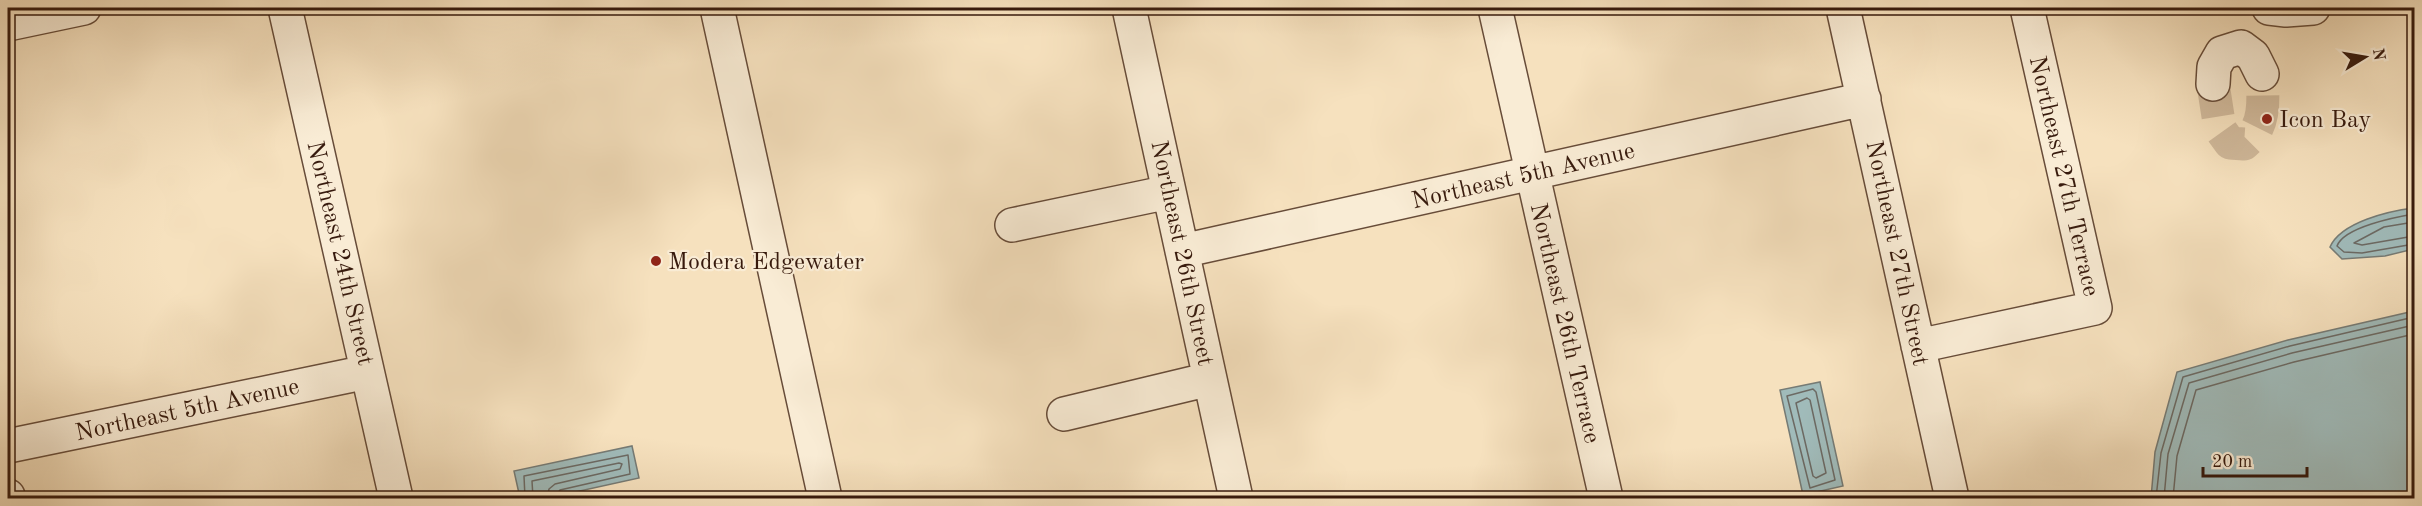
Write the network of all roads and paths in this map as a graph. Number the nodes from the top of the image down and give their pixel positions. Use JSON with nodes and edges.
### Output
{"nodes":[{"id":1,"x":84,"y":8,"type":"edge"},
{"id":2,"x":285,"y":8,"type":"edge"},
{"id":3,"x":717,"y":8,"type":"edge"},
{"id":4,"x":1130,"y":8,"type":"edge"},
{"id":5,"x":1495,"y":8,"type":"edge"},
{"id":6,"x":1843,"y":8,"type":"edge"},
{"id":7,"x":2027,"y":8,"type":"edge"},
{"id":8,"x":2258,"y":8,"type":"edge"},
{"id":9,"x":2269,"y":8,"type":"edge"},
{"id":10,"x":2313,"y":8,"type":"edge"},
{"id":11,"x":8,"y":24,"type":"edge"},
{"id":12,"x":2241,"y":47,"type":"junction"},
{"id":13,"x":2262,"y":74,"type":"tunnel mouth"},
{"id":14,"x":2213,"y":84,"type":"tunnel mouth"},
{"id":15,"x":1864,"y":99,"type":"junction"},
{"id":16,"x":1532,"y":173,"type":"junction"},
{"id":17,"x":1169,"y":192,"type":"junction"},
{"id":18,"x":1012,"y":225,"type":"dead end"},
{"id":19,"x":1182,"y":251,"type":"junction"},
{"id":20,"x":1918,"y":346,"type":"junction"},
{"id":21,"x":367,"y":372,"type":"junction"},
{"id":22,"x":1210,"y":379,"type":"junction"},
{"id":23,"x":1064,"y":414,"type":"dead end"},
{"id":24,"x":8,"y":446,"type":"edge"},
{"id":25,"x":396,"y":498,"type":"edge"},
{"id":26,"x":825,"y":498,"type":"edge"},
{"id":27,"x":1236,"y":498,"type":"edge"},
{"id":28,"x":1606,"y":498,"type":"edge"},
{"id":29,"x":1952,"y":498,"type":"edge"}],
"edges":[{"from":1,"to":11,"type":"street"},
{"from":2,"to":21,"type":"street","name":"Northeast 24th Street"},
{"from":3,"to":26,"type":"street"},
{"from":4,"to":17,"type":"street","name":"Northeast 26th Street"},
{"from":5,"to":16,"type":"street","name":"Northeast 26th Terrace"},
{"from":6,"to":15,"type":"street","name":"Northeast 27th Street"},
{"from":7,"to":20,"type":"street","name":"Northeast 27th Terrace"},
{"from":8,"to":12,"type":"street"},
{"from":9,"to":10,"type":"street"},
{"from":12,"to":13,"type":"street"},
{"from":12,"to":14,"type":"street"},
{"from":15,"to":16,"type":"street","name":"Northeast 5th Avenue"},
{"from":15,"to":20,"type":"street","name":"Northeast 27th Street"},
{"from":16,"to":19,"type":"street","name":"Northeast 5th Avenue"},
{"from":16,"to":28,"type":"street","name":"Northeast 26th Terrace"},
{"from":17,"to":18,"type":"street"},
{"from":17,"to":19,"type":"street","name":"Northeast 26th Street"},
{"from":19,"to":22,"type":"street","name":"Northeast 26th Street"},
{"from":20,"to":29,"type":"street","name":"Northeast 27th Street"},
{"from":21,"to":24,"type":"street","name":"Northeast 5th Avenue"},
{"from":21,"to":25,"type":"street","name":"Northeast 24th Street"},
{"from":22,"to":23,"type":"street"},
{"from":22,"to":27,"type":"street","name":"Northeast 26th Street"}]}
